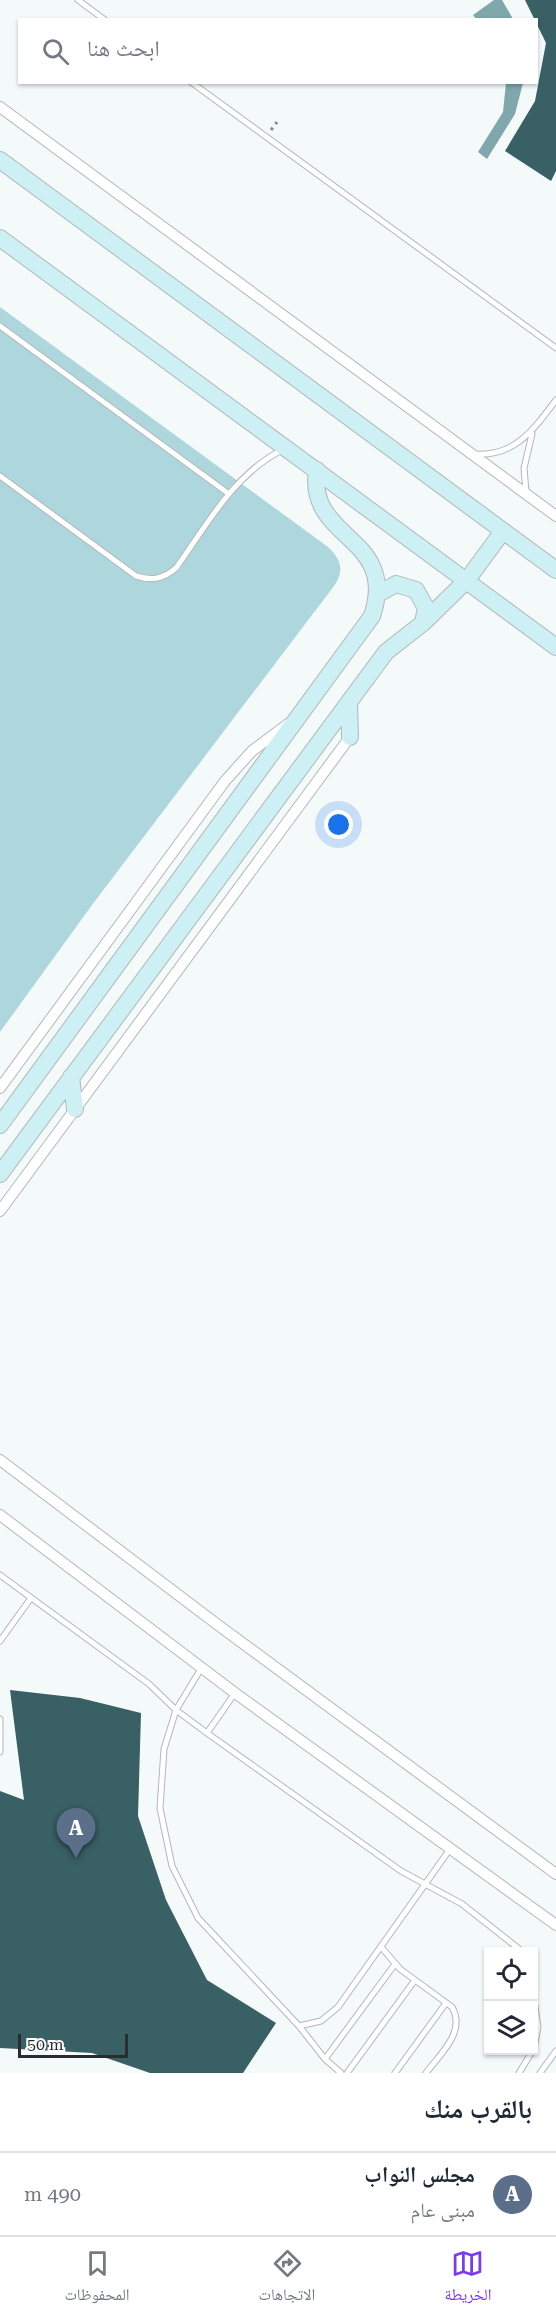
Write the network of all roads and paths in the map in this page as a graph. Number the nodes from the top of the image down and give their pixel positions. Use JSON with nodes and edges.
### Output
{"nodes":[{"id":1,"x":78,"y":0,"type":"edge"},
{"id":2,"x":102,"y":18,"type":"edge"},
{"id":3,"x":194,"y":84,"type":"edge"},
{"id":4,"x":0,"y":107,"type":"edge"},
{"id":5,"x":0,"y":160,"type":"edge"},
{"id":6,"x":0,"y":238,"type":"edge"},
{"id":7,"x":0,"y":326,"type":"edge"},
{"id":8,"x":556,"y":348,"type":"edge"},
{"id":9,"x":556,"y":400,"type":"edge"},
{"id":10,"x":534,"y":429,"type":"junction"},
{"id":11,"x":287,"y":448,"type":"junction"},
{"id":12,"x":472,"y":454,"type":"junction"},
{"id":13,"x":317,"y":470,"type":"junction"},
{"id":14,"x":0,"y":476,"type":"edge"},
{"id":15,"x":229,"y":494,"type":"junction"},
{"id":16,"x":526,"y":494,"type":"junction"},
{"id":17,"x":556,"y":516,"type":"edge"},
{"id":18,"x":503,"y":531,"type":"junction"},
{"id":19,"x":556,"y":570,"type":"edge"},
{"id":20,"x":467,"y":580,"type":"junction"},
{"id":21,"x":378,"y":594,"type":"junction"},
{"id":22,"x":423,"y":623,"type":"junction"},
{"id":23,"x":556,"y":647,"type":"edge"},
{"id":24,"x":348,"y":702,"type":"junction"},
{"id":25,"x":302,"y":716,"type":"junction"},
{"id":26,"x":350,"y":737,"type":"joint"},
{"id":27,"x":71,"y":1077,"type":"junction"},
{"id":28,"x":0,"y":1088,"type":"edge"},
{"id":29,"x":75,"y":1109,"type":"junction"},
{"id":30,"x":0,"y":1125,"type":"edge"},
{"id":31,"x":0,"y":1174,"type":"edge"},
{"id":32,"x":0,"y":1211,"type":"edge"},
{"id":33,"x":0,"y":1460,"type":"edge"},
{"id":34,"x":0,"y":1515,"type":"edge"},
{"id":35,"x":0,"y":1575,"type":"edge"},
{"id":36,"x":31,"y":1598,"type":"junction"},
{"id":37,"x":0,"y":1641,"type":"edge"},
{"id":38,"x":202,"y":1667,"type":"junction"},
{"id":39,"x":236,"y":1693,"type":"junction"},
{"id":40,"x":176,"y":1710,"type":"junction"},
{"id":41,"x":0,"y":1719,"type":"edge"},
{"id":42,"x":207,"y":1733,"type":"junction"},
{"id":43,"x":0,"y":1752,"type":"edge"},
{"id":44,"x":450,"y":1849,"type":"junction"},
{"id":45,"x":556,"y":1874,"type":"edge"},
{"id":46,"x":426,"y":1885,"type":"junction"},
{"id":47,"x":556,"y":1925,"type":"edge"},
{"id":48,"x":517,"y":1947,"type":"edge"},
{"id":49,"x":382,"y":1948,"type":"junction"},
{"id":50,"x":395,"y":1964,"type":"junction"},
{"id":51,"x":416,"y":1980,"type":"junction"},
{"id":52,"x":446,"y":2003,"type":"junction"},
{"id":53,"x":299,"y":2026,"type":"junction"},
{"id":54,"x":556,"y":2052,"type":"edge"},
{"id":55,"x":530,"y":2055,"type":"edge"},
{"id":56,"x":325,"y":2059,"type":"junction"},
{"id":57,"x":341,"y":2073,"type":"edge"},
{"id":58,"x":347,"y":2073,"type":"edge"},
{"id":59,"x":394,"y":2073,"type":"edge"},
{"id":60,"x":426,"y":2073,"type":"edge"},
{"id":61,"x":519,"y":2073,"type":"edge"},
{"id":62,"x":540,"y":2073,"type":"edge"}],
"edges":[{"from":1,"to":2,"type":"lane"},
{"from":3,"to":8,"type":"lane"},
{"from":4,"to":12,"type":"street"},
{"from":5,"to":18,"type":"street"},
{"from":6,"to":11,"type":"street"},
{"from":7,"to":15,"type":"lane"},
{"from":9,"to":10,"type":"lane"},
{"from":10,"to":12,"type":"lane"},
{"from":10,"to":16,"type":"lane"},
{"from":11,"to":13,"type":"street"},
{"from":11,"to":15,"type":"lane"},
{"from":12,"to":16,"type":"street"},
{"from":13,"to":20,"type":"street"},
{"from":13,"to":21,"type":"street"},
{"from":14,"to":15,"type":"lane"},
{"from":16,"to":17,"type":"street"},
{"from":18,"to":19,"type":"street"},
{"from":18,"to":20,"type":"street"},
{"from":20,"to":22,"type":"street"},
{"from":20,"to":23,"type":"street"},
{"from":21,"to":22,"type":"street"},
{"from":21,"to":25,"type":"street"},
{"from":22,"to":24,"type":"street"},
{"from":24,"to":26,"type":"street"},
{"from":24,"to":27,"type":"street"},
{"from":25,"to":28,"type":"street"},
{"from":25,"to":30,"type":"street"},
{"from":26,"to":29,"type":"street"},
{"from":27,"to":29,"type":"street"},
{"from":27,"to":31,"type":"street"},
{"from":29,"to":32,"type":"street"},
{"from":33,"to":45,"type":"street"},
{"from":34,"to":38,"type":"street"},
{"from":35,"to":36,"type":"lane"},
{"from":36,"to":37,"type":"lane"},
{"from":36,"to":40,"type":"lane"},
{"from":38,"to":39,"type":"street"},
{"from":38,"to":40,"type":"lane"},
{"from":39,"to":42,"type":"lane"},
{"from":39,"to":44,"type":"street"},
{"from":40,"to":42,"type":"lane"},
{"from":40,"to":53,"type":"lane"},
{"from":41,"to":43,"type":"lane"},
{"from":42,"to":46,"type":"lane"},
{"from":44,"to":46,"type":"lane"},
{"from":44,"to":47,"type":"street"},
{"from":46,"to":48,"type":"lane"},
{"from":46,"to":49,"type":"lane"},
{"from":49,"to":50,"type":"lane"},
{"from":49,"to":53,"type":"lane"},
{"from":50,"to":51,"type":"lane"},
{"from":50,"to":56,"type":"lane"},
{"from":51,"to":52,"type":"lane"},
{"from":51,"to":58,"type":"lane"},
{"from":52,"to":59,"type":"lane"},
{"from":52,"to":60,"type":"lane"},
{"from":53,"to":56,"type":"lane"},
{"from":54,"to":62,"type":"lane"},
{"from":55,"to":61,"type":"lane"},
{"from":56,"to":57,"type":"lane"}]}
